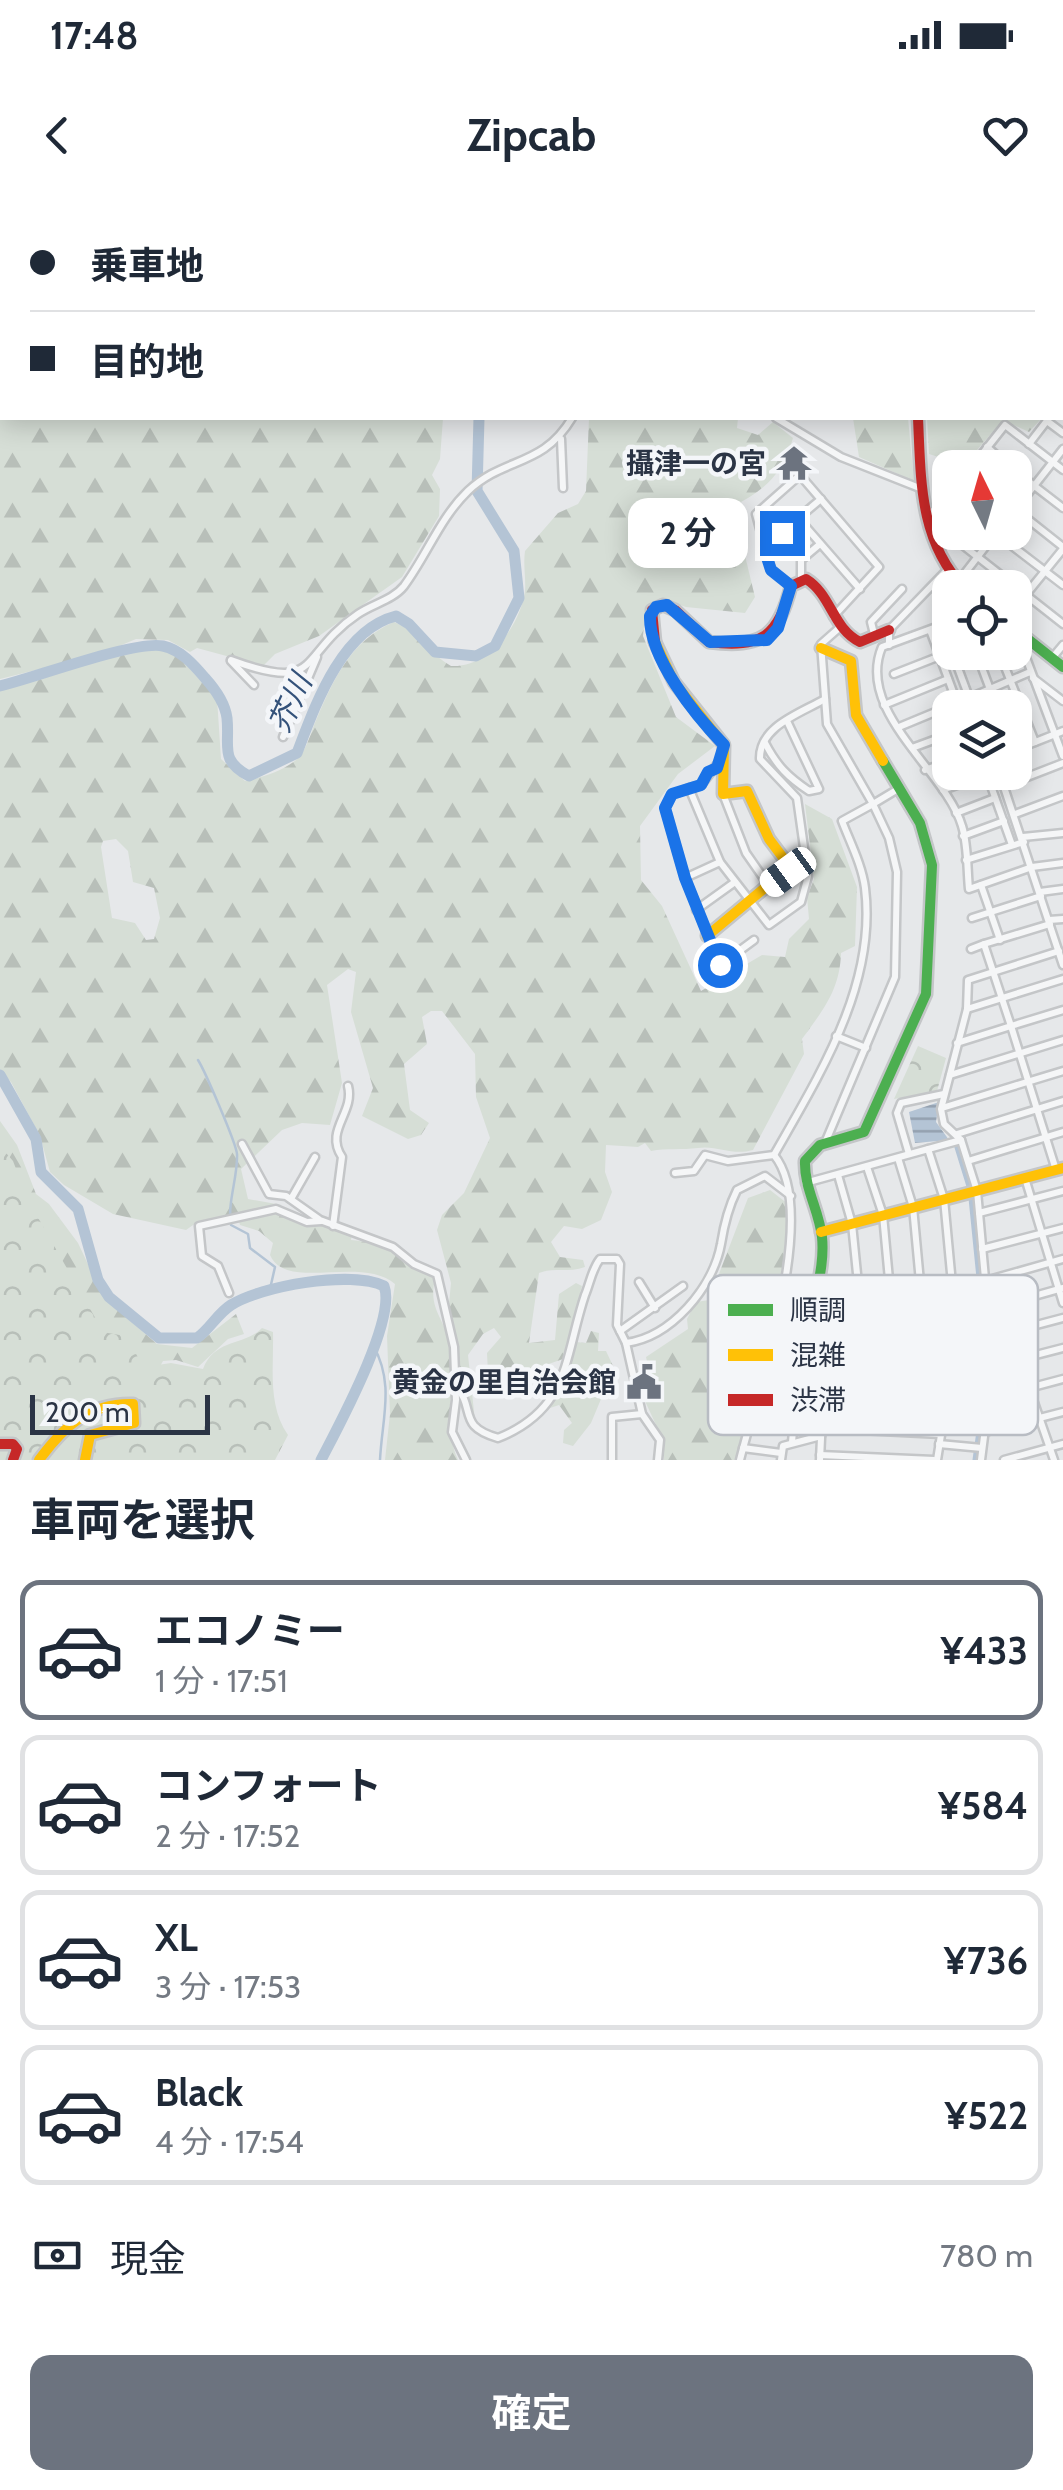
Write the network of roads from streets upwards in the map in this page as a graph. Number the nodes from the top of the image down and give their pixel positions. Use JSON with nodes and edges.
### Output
{"nodes":[{"id":1,"x":571,"y":420,"type":"edge"},
{"id":2,"x":779,"y":420,"type":"edge"},
{"id":3,"x":918,"y":420,"type":"edge"},
{"id":4,"x":1047,"y":420,"type":"edge"},
{"id":5,"x":561,"y":438,"type":"junction"},
{"id":6,"x":1029,"y":444,"type":"junction"},
{"id":7,"x":987,"y":448,"type":"joint"},
{"id":8,"x":1063,"y":449,"type":"edge"},
{"id":9,"x":989,"y":450,"type":"edge"},
{"id":10,"x":1052,"y":462,"type":"junction"},
{"id":11,"x":1063,"y":470,"type":"edge"},
{"id":12,"x":1034,"y":486,"type":"junction"},
{"id":13,"x":562,"y":488,"type":"dead end"},
{"id":14,"x":1032,"y":488,"type":"edge"},
{"id":15,"x":923,"y":490,"type":"junction"},
{"id":16,"x":821,"y":499,"type":"junction"},
{"id":17,"x":1063,"y":508,"type":"edge"},
{"id":18,"x":932,"y":512,"type":"edge"},
{"id":19,"x":927,"y":517,"type":"junction"},
{"id":20,"x":799,"y":519,"type":"junction"},
{"id":21,"x":1032,"y":523,"type":"edge"},
{"id":22,"x":820,"y":544,"type":"junction"},
{"id":23,"x":764,"y":548,"type":"junction"},
{"id":24,"x":1063,"y":548,"type":"edge"},
{"id":25,"x":983,"y":550,"type":"edge"},
{"id":26,"x":1017,"y":550,"type":"edge"},
{"id":27,"x":978,"y":556,"type":"junction"},
{"id":28,"x":946,"y":570,"type":"edge"},
{"id":29,"x":970,"y":570,"type":"edge"},
{"id":30,"x":996,"y":570,"type":"edge"},
{"id":31,"x":1045,"y":572,"type":"junction"},
{"id":32,"x":796,"y":583,"type":"junction"},
{"id":33,"x":932,"y":585,"type":"edge"},
{"id":34,"x":1063,"y":586,"type":"edge"},
{"id":35,"x":1032,"y":587,"type":"edge"},
{"id":36,"x":860,"y":588,"type":"junction"},
{"id":37,"x":902,"y":589,"type":"dead end"},
{"id":38,"x":1032,"y":599,"type":"edge"},
{"id":39,"x":833,"y":617,"type":"junction"},
{"id":40,"x":1063,"y":624,"type":"edge"},
{"id":41,"x":838,"y":629,"type":"junction"},
{"id":42,"x":888,"y":630,"type":"junction"},
{"id":43,"x":930,"y":630,"type":"joint"},
{"id":44,"x":932,"y":635,"type":"edge"},
{"id":45,"x":876,"y":638,"type":"junction"},
{"id":46,"x":1032,"y":643,"type":"edge"},
{"id":47,"x":889,"y":645,"type":"junction"},
{"id":48,"x":1063,"y":645,"type":"edge"},
{"id":49,"x":821,"y":648,"type":"junction"},
{"id":50,"x":317,"y":657,"type":"junction"},
{"id":51,"x":1052,"y":658,"type":"junction"},
{"id":52,"x":932,"y":659,"type":"edge"},
{"id":53,"x":1063,"y":667,"type":"edge"},
{"id":54,"x":945,"y":670,"type":"edge"},
{"id":55,"x":983,"y":670,"type":"edge"},
{"id":56,"x":1005,"y":670,"type":"edge"},
{"id":57,"x":1030,"y":670,"type":"edge"},
{"id":58,"x":894,"y":674,"type":"dead end"},
{"id":59,"x":1031,"y":674,"type":"junction"},
{"id":60,"x":948,"y":680,"type":"junction"},
{"id":61,"x":1009,"y":680,"type":"junction"},
{"id":62,"x":254,"y":686,"type":"dead end"},
{"id":63,"x":990,"y":688,"type":"junction"},
{"id":64,"x":952,"y":690,"type":"edge"},
{"id":65,"x":986,"y":690,"type":"edge"},
{"id":66,"x":825,"y":699,"type":"junction"},
{"id":67,"x":1063,"y":702,"type":"edge"},
{"id":68,"x":884,"y":705,"type":"junction"},
{"id":69,"x":932,"y":715,"type":"edge"},
{"id":70,"x":787,"y":721,"type":"junction"},
{"id":71,"x":900,"y":727,"type":"junction"},
{"id":72,"x":1059,"y":733,"type":"edge"},
{"id":73,"x":283,"y":737,"type":"dead end"},
{"id":74,"x":932,"y":741,"type":"edge"},
{"id":75,"x":764,"y":742,"type":"junction"},
{"id":76,"x":1035,"y":742,"type":"junction"},
{"id":77,"x":1032,"y":743,"type":"edge"},
{"id":78,"x":912,"y":748,"type":"junction"},
{"id":79,"x":722,"y":758,"type":"junction"},
{"id":80,"x":1063,"y":760,"type":"edge"},
{"id":81,"x":932,"y":767,"type":"edge"},
{"id":82,"x":925,"y":770,"type":"junction"},
{"id":83,"x":1032,"y":774,"type":"edge"},
{"id":84,"x":932,"y":777,"type":"edge"},
{"id":85,"x":689,"y":788,"type":"junction"},
{"id":86,"x":898,"y":789,"type":"junction"},
{"id":87,"x":944,"y":790,"type":"edge"},
{"id":88,"x":993,"y":790,"type":"edge"},
{"id":89,"x":1006,"y":790,"type":"edge"},
{"id":90,"x":722,"y":794,"type":"junction"},
{"id":91,"x":1063,"y":796,"type":"edge"},
{"id":92,"x":996,"y":798,"type":"junction"},
{"id":93,"x":873,"y":804,"type":"junction"},
{"id":94,"x":956,"y":813,"type":"junction"},
{"id":95,"x":1015,"y":814,"type":"junction"},
{"id":96,"x":1004,"y":822,"type":"junction"},
{"id":97,"x":1063,"y":833,"type":"edge"},
{"id":98,"x":963,"y":836,"type":"junction"},
{"id":99,"x":1023,"y":839,"type":"junction"},
{"id":100,"x":1012,"y":845,"type":"junction"},
{"id":101,"x":966,"y":860,"type":"junction"},
{"id":102,"x":720,"y":862,"type":"junction"},
{"id":103,"x":1063,"y":863,"type":"edge"},
{"id":104,"x":1032,"y":867,"type":"junction"},
{"id":105,"x":685,"y":878,"type":"junction"},
{"id":106,"x":735,"y":882,"type":"junction"},
{"id":107,"x":982,"y":885,"type":"junction"},
{"id":108,"x":770,"y":886,"type":"junction"},
{"id":109,"x":1063,"y":889,"type":"edge"},
{"id":110,"x":1040,"y":894,"type":"junction"},
{"id":111,"x":750,"y":902,"type":"junction"},
{"id":112,"x":696,"y":910,"type":"junction"},
{"id":113,"x":991,"y":913,"type":"junction"},
{"id":114,"x":972,"y":918,"type":"dead end"},
{"id":115,"x":1063,"y":918,"type":"edge"},
{"id":116,"x":1050,"y":922,"type":"junction"},
{"id":117,"x":707,"y":936,"type":"junction"},
{"id":118,"x":754,"y":940,"type":"dead end"},
{"id":119,"x":1000,"y":940,"type":"junction"},
{"id":120,"x":984,"y":944,"type":"junction"},
{"id":121,"x":1060,"y":948,"type":"edge"},
{"id":122,"x":971,"y":949,"type":"dead end"},
{"id":123,"x":720,"y":965,"type":"junction"},
{"id":124,"x":1063,"y":965,"type":"edge"},
{"id":125,"x":993,"y":972,"type":"junction"},
{"id":126,"x":708,"y":975,"type":"dead end"},
{"id":127,"x":1063,"y":979,"type":"edge"},
{"id":128,"x":1002,"y":998,"type":"junction"},
{"id":129,"x":967,"y":1009,"type":"junction"},
{"id":130,"x":1063,"y":1010,"type":"edge"},
{"id":131,"x":1011,"y":1026,"type":"junction"},
{"id":132,"x":836,"y":1036,"type":"junction"},
{"id":133,"x":1063,"y":1040,"type":"edge"},
{"id":134,"x":958,"y":1043,"type":"junction"},
{"id":135,"x":866,"y":1048,"type":"junction"},
{"id":136,"x":1019,"y":1054,"type":"junction"},
{"id":137,"x":1063,"y":1071,"type":"edge"},
{"id":138,"x":948,"y":1076,"type":"junction"},
{"id":139,"x":1027,"y":1082,"type":"junction"},
{"id":140,"x":348,"y":1086,"type":"dead end"},
{"id":141,"x":944,"y":1094,"type":"junction"},
{"id":142,"x":1063,"y":1100,"type":"edge"},
{"id":143,"x":941,"y":1109,"type":"junction"},
{"id":144,"x":1036,"y":1110,"type":"junction"},
{"id":145,"x":1063,"y":1132,"type":"edge"},
{"id":146,"x":959,"y":1137,"type":"junction"},
{"id":147,"x":1044,"y":1138,"type":"junction"},
{"id":148,"x":242,"y":1144,"type":"dead end"},
{"id":149,"x":824,"y":1144,"type":"junction"},
{"id":150,"x":928,"y":1149,"type":"junction"},
{"id":151,"x":909,"y":1154,"type":"junction"},
{"id":152,"x":774,"y":1155,"type":"junction"},
{"id":153,"x":315,"y":1156,"type":"dead end"},
{"id":154,"x":898,"y":1158,"type":"junction"},
{"id":155,"x":968,"y":1161,"type":"junction"},
{"id":156,"x":867,"y":1167,"type":"junction"},
{"id":157,"x":1059,"y":1169,"type":"edge"},
{"id":158,"x":676,"y":1173,"type":"dead end"},
{"id":159,"x":838,"y":1175,"type":"junction"},
{"id":160,"x":1024,"y":1178,"type":"junction"},
{"id":161,"x":806,"y":1183,"type":"junction"},
{"id":162,"x":977,"y":1191,"type":"junction"},
{"id":163,"x":1063,"y":1191,"type":"edge"},
{"id":164,"x":792,"y":1196,"type":"junction"},
{"id":165,"x":291,"y":1199,"type":"junction"},
{"id":166,"x":944,"y":1199,"type":"junction"},
{"id":167,"x":1031,"y":1200,"type":"junction"},
{"id":168,"x":913,"y":1207,"type":"junction"},
{"id":169,"x":979,"y":1213,"type":"junction"},
{"id":170,"x":883,"y":1215,"type":"junction"},
{"id":171,"x":321,"y":1221,"type":"junction"},
{"id":172,"x":852,"y":1224,"type":"junction"},
{"id":173,"x":333,"y":1226,"type":"junction"},
{"id":174,"x":1063,"y":1228,"type":"edge"},
{"id":175,"x":821,"y":1232,"type":"junction"},
{"id":176,"x":1042,"y":1234,"type":"junction"},
{"id":177,"x":982,"y":1249,"type":"junction"},
{"id":178,"x":1063,"y":1260,"type":"edge"},
{"id":179,"x":1051,"y":1263,"type":"junction"},
{"id":180,"x":786,"y":1275,"type":"edge"},
{"id":181,"x":822,"y":1275,"type":"edge"},
{"id":182,"x":857,"y":1275,"type":"edge"},
{"id":183,"x":889,"y":1275,"type":"edge"},
{"id":184,"x":920,"y":1275,"type":"edge"},
{"id":185,"x":950,"y":1275,"type":"edge"},
{"id":186,"x":984,"y":1275,"type":"edge"},
{"id":187,"x":1007,"y":1275,"type":"edge"},
{"id":188,"x":639,"y":1282,"type":"dead end"},
{"id":189,"x":683,"y":1286,"type":"dead end"},
{"id":190,"x":1061,"y":1288,"type":"edge"},
{"id":191,"x":230,"y":1292,"type":"dead end"},
{"id":192,"x":1063,"y":1303,"type":"edge"},
{"id":193,"x":656,"y":1308,"type":"junction"},
{"id":194,"x":1063,"y":1318,"type":"edge"},
{"id":195,"x":1038,"y":1325,"type":"edge"},
{"id":196,"x":620,"y":1332,"type":"junction"},
{"id":197,"x":626,"y":1342,"type":"junction"},
{"id":198,"x":1063,"y":1348,"type":"edge"},
{"id":199,"x":1038,"y":1353,"type":"edge"},
{"id":200,"x":1063,"y":1379,"type":"edge"},
{"id":201,"x":456,"y":1384,"type":"junction"},
{"id":202,"x":1038,"y":1386,"type":"edge"},
{"id":203,"x":1063,"y":1412,"type":"edge"},
{"id":204,"x":1038,"y":1413,"type":"edge"},
{"id":205,"x":642,"y":1414,"type":"junction"},
{"id":206,"x":601,"y":1417,"type":"dead end"},
{"id":207,"x":612,"y":1417,"type":"junction"},
{"id":208,"x":1040,"y":1418,"type":"junction"},
{"id":209,"x":746,"y":1435,"type":"edge"},
{"id":210,"x":793,"y":1435,"type":"edge"},
{"id":211,"x":812,"y":1435,"type":"edge"},
{"id":212,"x":941,"y":1435,"type":"edge"},
{"id":213,"x":984,"y":1435,"type":"edge"},
{"id":214,"x":792,"y":1442,"type":"junction"},
{"id":215,"x":0,"y":1444,"type":"edge"},
{"id":216,"x":939,"y":1444,"type":"junction"},
{"id":217,"x":1063,"y":1444,"type":"edge"},
{"id":218,"x":743,"y":1448,"type":"junction"},
{"id":219,"x":982,"y":1448,"type":"junction"},
{"id":220,"x":1050,"y":1448,"type":"junction"},
{"id":221,"x":781,"y":1456,"type":"edge"},
{"id":222,"x":820,"y":1458,"type":"edge"},
{"id":223,"x":13,"y":1460,"type":"edge"},
{"id":224,"x":39,"y":1460,"type":"edge"},
{"id":225,"x":85,"y":1460,"type":"edge"},
{"id":226,"x":466,"y":1460,"type":"edge"},
{"id":227,"x":612,"y":1460,"type":"edge"},
{"id":228,"x":658,"y":1460,"type":"edge"},
{"id":229,"x":740,"y":1460,"type":"edge"},
{"id":230,"x":936,"y":1460,"type":"edge"},
{"id":231,"x":981,"y":1460,"type":"edge"},
{"id":232,"x":1004,"y":1460,"type":"edge"},
{"id":233,"x":1054,"y":1460,"type":"edge"}],
"edges":[{"from":1,"to":5,"type":"street"},
{"from":2,"to":15,"type":"street"},
{"from":3,"to":15,"type":"street"},
{"from":4,"to":6,"type":"street"},
{"from":5,"to":13,"type":"street"},
{"from":5,"to":50,"type":"street"},
{"from":6,"to":7,"type":"street"},
{"from":6,"to":10,"type":"street"},
{"from":7,"to":9,"type":"street"},
{"from":8,"to":10,"type":"street"},
{"from":10,"to":11,"type":"street"},
{"from":10,"to":12,"type":"street"},
{"from":12,"to":14,"type":"street"},
{"from":12,"to":17,"type":"street"},
{"from":15,"to":19,"type":"street"},
{"from":16,"to":20,"type":"street"},
{"from":16,"to":23,"type":"street"},
{"from":16,"to":36,"type":"street"},
{"from":18,"to":19,"type":"street"},
{"from":19,"to":27,"type":"street"},
{"from":19,"to":28,"type":"street"},
{"from":20,"to":22,"type":"street"},
{"from":20,"to":23,"type":"street"},
{"from":21,"to":24,"type":"street"},
{"from":22,"to":32,"type":"street"},
{"from":22,"to":36,"type":"street"},
{"from":23,"to":32,"type":"street"},
{"from":24,"to":31,"type":"street"},
{"from":25,"to":27,"type":"street"},
{"from":26,"to":31,"type":"street"},
{"from":27,"to":29,"type":"street"},
{"from":27,"to":30,"type":"street"},
{"from":31,"to":34,"type":"street"},
{"from":31,"to":35,"type":"street"},
{"from":32,"to":39,"type":"street"},
{"from":32,"to":79,"type":"street"},
{"from":33,"to":42,"type":"street"},
{"from":36,"to":39,"type":"street"},
{"from":37,"to":45,"type":"street"},
{"from":38,"to":40,"type":"street"},
{"from":39,"to":41,"type":"street"},
{"from":41,"to":45,"type":"street"},
{"from":41,"to":49,"type":"street"},
{"from":42,"to":45,"type":"street"},
{"from":42,"to":47,"type":"street"},
{"from":43,"to":44,"type":"street"},
{"from":43,"to":47,"type":"street"},
{"from":46,"to":51,"type":"street"},
{"from":47,"to":68,"type":"street"},
{"from":48,"to":51,"type":"street"},
{"from":49,"to":66,"type":"street"},
{"from":49,"to":86,"type":"street"},
{"from":50,"to":62,"type":"street"},
{"from":50,"to":73,"type":"street"},
{"from":51,"to":53,"type":"street"},
{"from":52,"to":58,"type":"street"},
{"from":54,"to":60,"type":"street"},
{"from":55,"to":63,"type":"street"},
{"from":56,"to":61,"type":"street"},
{"from":57,"to":59,"type":"street"},
{"from":59,"to":61,"type":"street"},
{"from":59,"to":67,"type":"street"},
{"from":59,"to":72,"type":"street"},
{"from":60,"to":64,"type":"street"},
{"from":60,"to":68,"type":"street"},
{"from":61,"to":63,"type":"street"},
{"from":61,"to":76,"type":"street"},
{"from":63,"to":65,"type":"street"},
{"from":66,"to":70,"type":"street"},
{"from":66,"to":93,"type":"street"},
{"from":68,"to":71,"type":"street"},
{"from":69,"to":71,"type":"street"},
{"from":70,"to":75,"type":"street"},
{"from":70,"to":75,"type":"street"},
{"from":71,"to":78,"type":"street"},
{"from":72,"to":76,"type":"street"},
{"from":72,"to":80,"type":"street"},
{"from":74,"to":78,"type":"street"},
{"from":75,"to":111,"type":"street"},
{"from":76,"to":77,"type":"street"},
{"from":78,"to":82,"type":"street"},
{"from":79,"to":85,"type":"street"},
{"from":79,"to":90,"type":"street"},
{"from":80,"to":83,"type":"street"},
{"from":81,"to":82,"type":"street"},
{"from":82,"to":84,"type":"street"},
{"from":85,"to":102,"type":"street"},
{"from":85,"to":105,"type":"street"},
{"from":86,"to":93,"type":"street"},
{"from":86,"to":149,"type":"street"},
{"from":87,"to":94,"type":"street"},
{"from":88,"to":92,"type":"street"},
{"from":89,"to":95,"type":"street"},
{"from":90,"to":108,"type":"street"},
{"from":90,"to":108,"type":"street"},
{"from":91,"to":95,"type":"street"},
{"from":92,"to":94,"type":"street"},
{"from":92,"to":96,"type":"street"},
{"from":93,"to":132,"type":"street"},
{"from":93,"to":135,"type":"street"},
{"from":94,"to":98,"type":"street"},
{"from":95,"to":99,"type":"street"},
{"from":96,"to":98,"type":"street"},
{"from":96,"to":100,"type":"street"},
{"from":97,"to":99,"type":"street"},
{"from":98,"to":101,"type":"street"},
{"from":99,"to":100,"type":"street"},
{"from":99,"to":104,"type":"street"},
{"from":100,"to":101,"type":"street"},
{"from":101,"to":107,"type":"street"},
{"from":102,"to":105,"type":"street"},
{"from":102,"to":106,"type":"street"},
{"from":103,"to":104,"type":"street"},
{"from":104,"to":107,"type":"street"},
{"from":104,"to":110,"type":"street"},
{"from":105,"to":112,"type":"street"},
{"from":106,"to":111,"type":"street"},
{"from":106,"to":112,"type":"street"},
{"from":107,"to":113,"type":"street"},
{"from":108,"to":111,"type":"street"},
{"from":109,"to":110,"type":"street"},
{"from":110,"to":113,"type":"street"},
{"from":110,"to":116,"type":"street"},
{"from":111,"to":117,"type":"street"},
{"from":112,"to":117,"type":"street"},
{"from":113,"to":114,"type":"street"},
{"from":113,"to":119,"type":"street"},
{"from":115,"to":116,"type":"street"},
{"from":116,"to":119,"type":"street"},
{"from":116,"to":121,"type":"street"},
{"from":117,"to":123,"type":"street"},
{"from":118,"to":123,"type":"street"},
{"from":119,"to":120,"type":"street"},
{"from":120,"to":122,"type":"street"},
{"from":120,"to":125,"type":"street"},
{"from":121,"to":124,"type":"street"},
{"from":121,"to":125,"type":"street"},
{"from":123,"to":126,"type":"street"},
{"from":125,"to":128,"type":"street"},
{"from":125,"to":129,"type":"street"},
{"from":127,"to":128,"type":"street"},
{"from":128,"to":129,"type":"street"},
{"from":128,"to":131,"type":"street"},
{"from":129,"to":134,"type":"street"},
{"from":130,"to":131,"type":"street"},
{"from":131,"to":134,"type":"street"},
{"from":131,"to":136,"type":"street"},
{"from":132,"to":135,"type":"street"},
{"from":132,"to":152,"type":"street"},
{"from":133,"to":136,"type":"street"},
{"from":134,"to":138,"type":"street"},
{"from":135,"to":149,"type":"street"},
{"from":136,"to":138,"type":"street"},
{"from":136,"to":139,"type":"street"},
{"from":137,"to":139,"type":"street"},
{"from":138,"to":141,"type":"street"},
{"from":139,"to":143,"type":"street"},
{"from":139,"to":144,"type":"street"},
{"from":140,"to":173,"type":"street"},
{"from":141,"to":143,"type":"street"},
{"from":141,"to":151,"type":"street"},
{"from":142,"to":144,"type":"street"},
{"from":143,"to":146,"type":"street"},
{"from":144,"to":146,"type":"street"},
{"from":144,"to":147,"type":"street"},
{"from":145,"to":147,"type":"street"},
{"from":146,"to":150,"type":"street"},
{"from":146,"to":155,"type":"street"},
{"from":147,"to":155,"type":"street"},
{"from":147,"to":157,"type":"street"},
{"from":148,"to":165,"type":"street"},
{"from":149,"to":161,"type":"street"},
{"from":150,"to":151,"type":"street"},
{"from":150,"to":166,"type":"street"},
{"from":151,"to":154,"type":"street"},
{"from":152,"to":158,"type":"street"},
{"from":152,"to":164,"type":"street"},
{"from":153,"to":165,"type":"street"},
{"from":154,"to":156,"type":"street"},
{"from":154,"to":168,"type":"street"},
{"from":155,"to":162,"type":"street"},
{"from":156,"to":159,"type":"street"},
{"from":156,"to":170,"type":"street"},
{"from":157,"to":160,"type":"street"},
{"from":159,"to":161,"type":"street"},
{"from":159,"to":172,"type":"street"},
{"from":160,"to":162,"type":"street"},
{"from":160,"to":167,"type":"street"},
{"from":161,"to":175,"type":"street"},
{"from":162,"to":166,"type":"street"},
{"from":162,"to":169,"type":"street"},
{"from":163,"to":167,"type":"street"},
{"from":164,"to":180,"type":"street"},
{"from":164,"to":197,"type":"street"},
{"from":165,"to":171,"type":"street"},
{"from":166,"to":168,"type":"street"},
{"from":166,"to":185,"type":"street"},
{"from":167,"to":169,"type":"street"},
{"from":167,"to":176,"type":"street"},
{"from":168,"to":170,"type":"street"},
{"from":168,"to":184,"type":"street"},
{"from":169,"to":177,"type":"street"},
{"from":170,"to":172,"type":"street"},
{"from":170,"to":183,"type":"street"},
{"from":171,"to":173,"type":"street"},
{"from":171,"to":191,"type":"street"},
{"from":172,"to":175,"type":"street"},
{"from":172,"to":182,"type":"street"},
{"from":173,"to":201,"type":"street"},
{"from":174,"to":176,"type":"street"},
{"from":175,"to":181,"type":"street"},
{"from":176,"to":177,"type":"street"},
{"from":176,"to":179,"type":"street"},
{"from":177,"to":186,"type":"street"},
{"from":178,"to":179,"type":"street"},
{"from":179,"to":187,"type":"street"},
{"from":179,"to":190,"type":"street"},
{"from":188,"to":193,"type":"street"},
{"from":189,"to":193,"type":"street"},
{"from":190,"to":192,"type":"street"},
{"from":193,"to":196,"type":"street"},
{"from":194,"to":195,"type":"street"},
{"from":196,"to":197,"type":"street"},
{"from":196,"to":201,"type":"street"},
{"from":197,"to":205,"type":"street"},
{"from":198,"to":199,"type":"street"},
{"from":200,"to":202,"type":"street"},
{"from":201,"to":226,"type":"street"},
{"from":203,"to":208,"type":"street"},
{"from":204,"to":208,"type":"street"},
{"from":205,"to":207,"type":"street"},
{"from":205,"to":228,"type":"street"},
{"from":206,"to":207,"type":"street"},
{"from":207,"to":227,"type":"street"},
{"from":208,"to":220,"type":"street"},
{"from":209,"to":218,"type":"street"},
{"from":210,"to":214,"type":"street"},
{"from":211,"to":214,"type":"street"},
{"from":212,"to":216,"type":"street"},
{"from":213,"to":219,"type":"street"},
{"from":214,"to":221,"type":"street"},
{"from":215,"to":223,"type":"street"},
{"from":216,"to":219,"type":"street"},
{"from":216,"to":230,"type":"street"},
{"from":217,"to":220,"type":"street"},
{"from":218,"to":221,"type":"street"},
{"from":218,"to":229,"type":"street"},
{"from":219,"to":231,"type":"street"},
{"from":220,"to":232,"type":"street"},
{"from":220,"to":233,"type":"street"},
{"from":222,"to":230,"type":"street"},
{"from":224,"to":225,"type":"street"}]}
